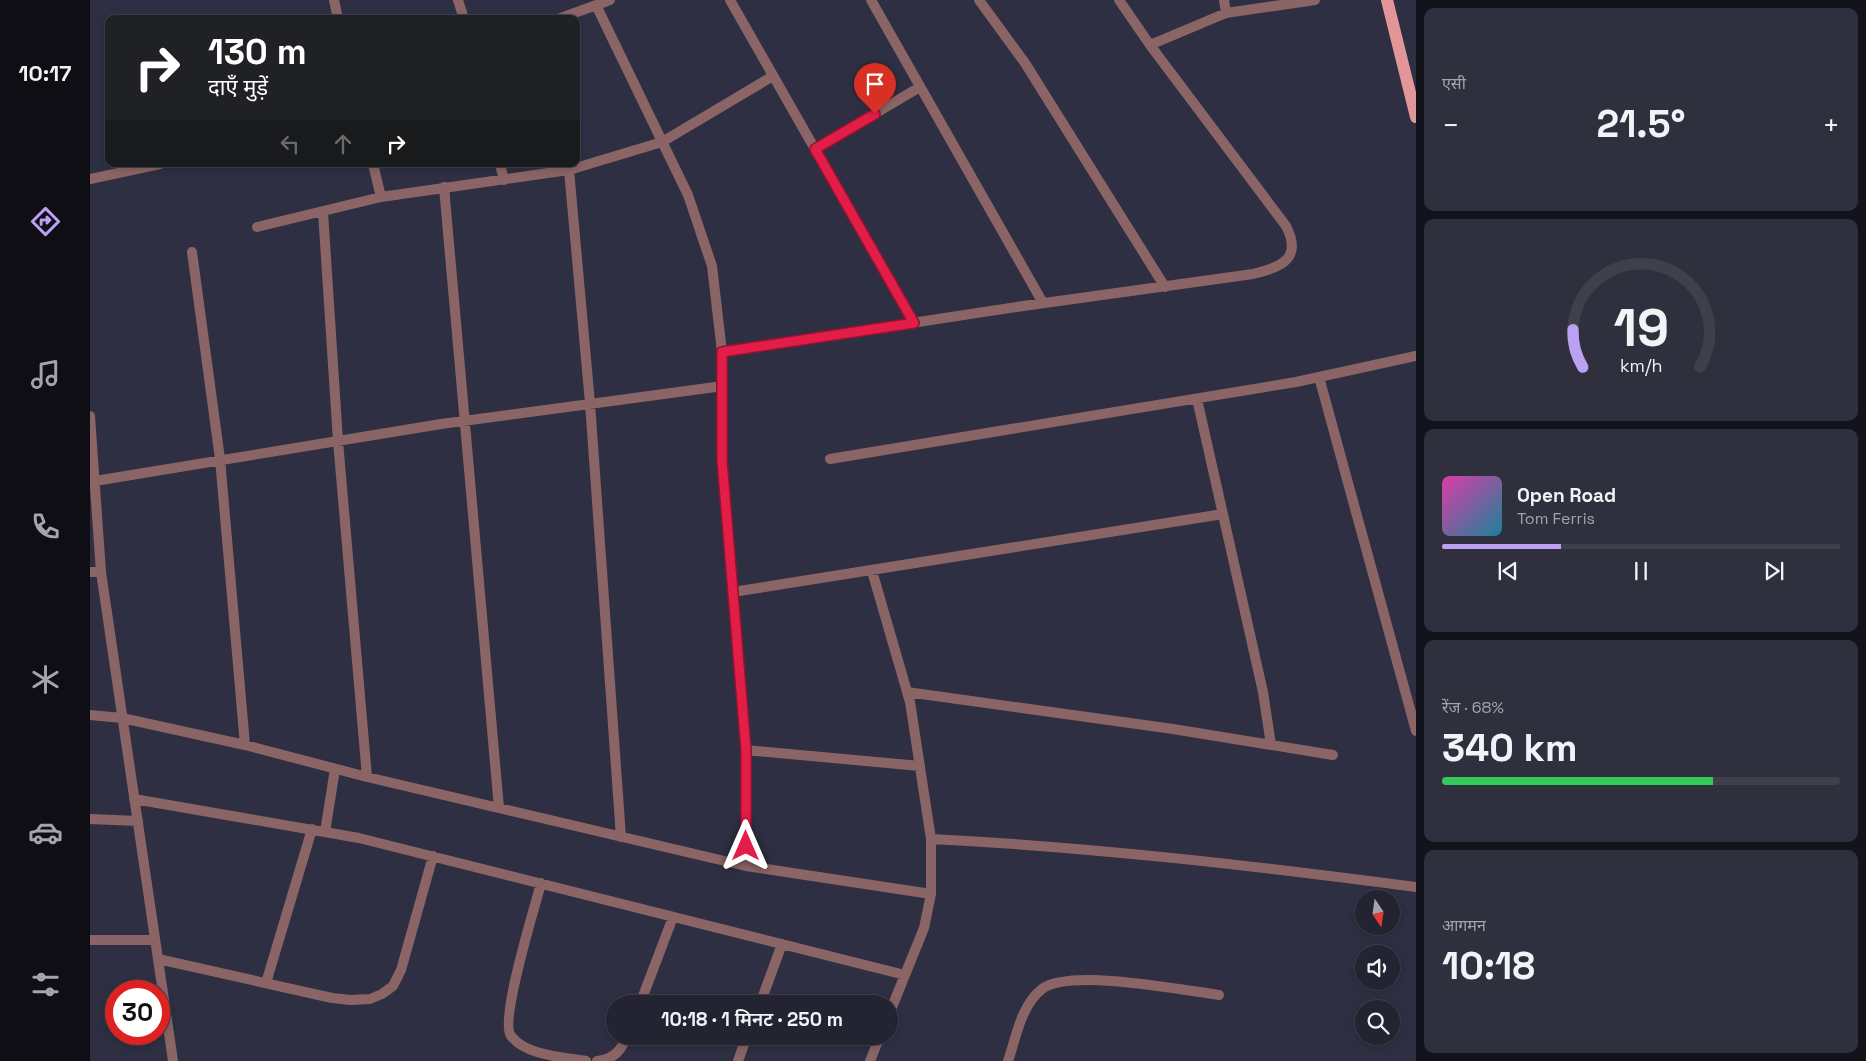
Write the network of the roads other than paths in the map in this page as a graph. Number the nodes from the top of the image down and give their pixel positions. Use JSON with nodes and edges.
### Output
{"nodes":[{"id":1,"x":334,"y":0,"type":"edge"},
{"id":2,"x":458,"y":0,"type":"edge"},
{"id":3,"x":610,"y":0,"type":"edge"},
{"id":4,"x":730,"y":0,"type":"edge"},
{"id":5,"x":870,"y":0,"type":"edge"},
{"id":6,"x":979,"y":0,"type":"edge"},
{"id":7,"x":1119,"y":0,"type":"edge"},
{"id":8,"x":1224,"y":0,"type":"edge"},
{"id":9,"x":1315,"y":0,"type":"edge"},
{"id":10,"x":1387,"y":0,"type":"edge"},
{"id":11,"x":596,"y":6,"type":"junction"},
{"id":12,"x":1226,"y":12,"type":"junction"},
{"id":13,"x":337,"y":15,"type":"edge"},
{"id":14,"x":463,"y":15,"type":"edge"},
{"id":15,"x":570,"y":15,"type":"edge"},
{"id":16,"x":1150,"y":45,"type":"junction"},
{"id":17,"x":773,"y":76,"type":"junction"},
{"id":18,"x":920,"y":87,"type":"junction"},
{"id":19,"x":1416,"y":117,"type":"edge"},
{"id":20,"x":662,"y":142,"type":"junction"},
{"id":21,"x":815,"y":149,"type":"junction"},
{"id":22,"x":146,"y":167,"type":"edge"},
{"id":23,"x":374,"y":167,"type":"edge"},
{"id":24,"x":501,"y":167,"type":"edge"},
{"id":25,"x":579,"y":167,"type":"edge"},
{"id":26,"x":580,"y":167,"type":"edge"},
{"id":27,"x":569,"y":170,"type":"junction"},
{"id":28,"x":90,"y":179,"type":"edge"},
{"id":29,"x":504,"y":180,"type":"junction"},
{"id":30,"x":444,"y":188,"type":"junction"},
{"id":31,"x":381,"y":197,"type":"junction"},
{"id":32,"x":322,"y":212,"type":"junction"},
{"id":33,"x":257,"y":227,"type":"dead end"},
{"id":34,"x":192,"y":252,"type":"dead end"},
{"id":35,"x":1165,"y":286,"type":"junction"},
{"id":36,"x":1043,"y":303,"type":"junction"},
{"id":37,"x":914,"y":323,"type":"junction"},
{"id":38,"x":722,"y":352,"type":"junction"},
{"id":39,"x":1416,"y":356,"type":"edge"},
{"id":40,"x":1319,"y":377,"type":"junction"},
{"id":41,"x":723,"y":386,"type":"junction"},
{"id":42,"x":1197,"y":398,"type":"junction"},
{"id":43,"x":590,"y":403,"type":"junction"},
{"id":44,"x":90,"y":416,"type":"edge"},
{"id":45,"x":465,"y":420,"type":"junction"},
{"id":46,"x":338,"y":441,"type":"junction"},
{"id":47,"x":220,"y":459,"type":"junction"},
{"id":48,"x":830,"y":459,"type":"dead end"},
{"id":49,"x":95,"y":481,"type":"junction"},
{"id":50,"x":1223,"y":514,"type":"junction"},
{"id":51,"x":872,"y":570,"type":"junction"},
{"id":52,"x":90,"y":572,"type":"edge"},
{"id":53,"x":101,"y":572,"type":"junction"},
{"id":54,"x":733,"y":592,"type":"junction"},
{"id":55,"x":907,"y":692,"type":"junction"},
{"id":56,"x":90,"y":715,"type":"edge"},
{"id":57,"x":122,"y":718,"type":"junction"},
{"id":58,"x":1416,"y":731,"type":"edge"},
{"id":59,"x":245,"y":745,"type":"junction"},
{"id":60,"x":1271,"y":745,"type":"junction"},
{"id":61,"x":746,"y":750,"type":"junction"},
{"id":62,"x":1333,"y":755,"type":"dead end"},
{"id":63,"x":920,"y":766,"type":"junction"},
{"id":64,"x":335,"y":769,"type":"junction"},
{"id":65,"x":367,"y":777,"type":"junction"},
{"id":66,"x":134,"y":799,"type":"junction"},
{"id":67,"x":499,"y":808,"type":"junction"},
{"id":68,"x":90,"y":819,"type":"edge"},
{"id":69,"x":138,"y":821,"type":"junction"},
{"id":70,"x":312,"y":829,"type":"junction"},
{"id":71,"x":325,"y":832,"type":"junction"},
{"id":72,"x":621,"y":837,"type":"junction"},
{"id":73,"x":931,"y":839,"type":"junction"},
{"id":74,"x":433,"y":856,"type":"junction"},
{"id":75,"x":746,"y":866,"type":"junction"},
{"id":76,"x":541,"y":883,"type":"junction"},
{"id":77,"x":1416,"y":887,"type":"edge"},
{"id":78,"x":931,"y":894,"type":"junction"},
{"id":79,"x":673,"y":917,"type":"junction"},
{"id":80,"x":90,"y":940,"type":"edge"},
{"id":81,"x":156,"y":940,"type":"junction"},
{"id":82,"x":782,"y":944,"type":"junction"},
{"id":83,"x":158,"y":959,"type":"junction"},
{"id":84,"x":905,"y":975,"type":"junction"},
{"id":85,"x":266,"y":983,"type":"junction"},
{"id":86,"x":643,"y":995,"type":"edge"},
{"id":87,"x":763,"y":995,"type":"edge"},
{"id":88,"x":897,"y":995,"type":"edge"},
{"id":89,"x":1219,"y":995,"type":"dead end"},
{"id":90,"x":622,"y":1045,"type":"edge"},
{"id":91,"x":744,"y":1045,"type":"edge"},
{"id":92,"x":876,"y":1045,"type":"edge"},
{"id":93,"x":173,"y":1061,"type":"edge"},
{"id":94,"x":586,"y":1061,"type":"edge"},
{"id":95,"x":597,"y":1061,"type":"edge"},
{"id":96,"x":738,"y":1061,"type":"edge"},
{"id":97,"x":870,"y":1061,"type":"edge"},
{"id":98,"x":1008,"y":1061,"type":"edge"}],
"edges":[{"from":1,"to":13,"type":"street"},
{"from":2,"to":14,"type":"street"},
{"from":3,"to":11,"type":"street"},
{"from":4,"to":17,"type":"street"},
{"from":5,"to":18,"type":"street"},
{"from":6,"to":35,"type":"street"},
{"from":7,"to":16,"type":"street"},
{"from":8,"to":12,"type":"street"},
{"from":9,"to":12,"type":"street"},
{"from":10,"to":19,"type":"main road"},
{"from":11,"to":15,"type":"street"},
{"from":11,"to":20,"type":"street"},
{"from":12,"to":16,"type":"street"},
{"from":16,"to":35,"type":"street"},
{"from":17,"to":20,"type":"street"},
{"from":17,"to":21,"type":"street"},
{"from":18,"to":21,"type":"street"},
{"from":18,"to":36,"type":"street"},
{"from":20,"to":26,"type":"street"},
{"from":20,"to":38,"type":"street"},
{"from":21,"to":37,"type":"street"},
{"from":22,"to":28,"type":"street"},
{"from":23,"to":31,"type":"street"},
{"from":24,"to":29,"type":"street"},
{"from":25,"to":27,"type":"street"},
{"from":27,"to":29,"type":"street"},
{"from":27,"to":43,"type":"street"},
{"from":29,"to":30,"type":"street"},
{"from":30,"to":31,"type":"street"},
{"from":30,"to":45,"type":"street"},
{"from":31,"to":32,"type":"street"},
{"from":32,"to":33,"type":"street"},
{"from":32,"to":46,"type":"street"},
{"from":34,"to":47,"type":"street"},
{"from":35,"to":36,"type":"street"},
{"from":36,"to":37,"type":"street"},
{"from":37,"to":38,"type":"street"},
{"from":38,"to":41,"type":"street"},
{"from":39,"to":40,"type":"street"},
{"from":40,"to":42,"type":"street"},
{"from":40,"to":58,"type":"street"},
{"from":41,"to":43,"type":"street"},
{"from":41,"to":54,"type":"street"},
{"from":42,"to":48,"type":"street"},
{"from":42,"to":50,"type":"street"},
{"from":43,"to":45,"type":"street"},
{"from":43,"to":72,"type":"street"},
{"from":44,"to":49,"type":"street"},
{"from":45,"to":46,"type":"street"},
{"from":45,"to":67,"type":"street"},
{"from":46,"to":47,"type":"street"},
{"from":46,"to":65,"type":"street"},
{"from":47,"to":49,"type":"street"},
{"from":47,"to":59,"type":"street"},
{"from":49,"to":53,"type":"street"},
{"from":50,"to":51,"type":"street"},
{"from":50,"to":60,"type":"street"},
{"from":51,"to":54,"type":"street"},
{"from":51,"to":55,"type":"street"},
{"from":52,"to":53,"type":"street"},
{"from":53,"to":57,"type":"street"},
{"from":54,"to":61,"type":"street"},
{"from":55,"to":60,"type":"street"},
{"from":55,"to":63,"type":"street"},
{"from":56,"to":57,"type":"street"},
{"from":57,"to":59,"type":"street"},
{"from":57,"to":66,"type":"street"},
{"from":59,"to":64,"type":"street"},
{"from":60,"to":62,"type":"street"},
{"from":61,"to":63,"type":"street"},
{"from":61,"to":75,"type":"street"},
{"from":63,"to":73,"type":"street"},
{"from":64,"to":65,"type":"street"},
{"from":64,"to":71,"type":"street"},
{"from":65,"to":67,"type":"street"},
{"from":66,"to":69,"type":"street"},
{"from":66,"to":70,"type":"street"},
{"from":67,"to":72,"type":"street"},
{"from":68,"to":69,"type":"street"},
{"from":69,"to":81,"type":"street"},
{"from":70,"to":71,"type":"street"},
{"from":70,"to":85,"type":"street"},
{"from":71,"to":74,"type":"street"},
{"from":72,"to":75,"type":"street"},
{"from":73,"to":77,"type":"street"},
{"from":73,"to":78,"type":"street"},
{"from":74,"to":76,"type":"street"},
{"from":74,"to":85,"type":"street"},
{"from":75,"to":78,"type":"street"},
{"from":76,"to":79,"type":"street"},
{"from":76,"to":94,"type":"street"},
{"from":78,"to":84,"type":"street"},
{"from":79,"to":82,"type":"street"},
{"from":79,"to":86,"type":"street"},
{"from":80,"to":81,"type":"street"},
{"from":81,"to":83,"type":"street"},
{"from":82,"to":84,"type":"street"},
{"from":82,"to":87,"type":"street"},
{"from":83,"to":85,"type":"street"},
{"from":83,"to":93,"type":"street"},
{"from":84,"to":88,"type":"street"},
{"from":89,"to":98,"type":"street"},
{"from":90,"to":95,"type":"street"},
{"from":91,"to":96,"type":"street"},
{"from":92,"to":97,"type":"street"}]}
